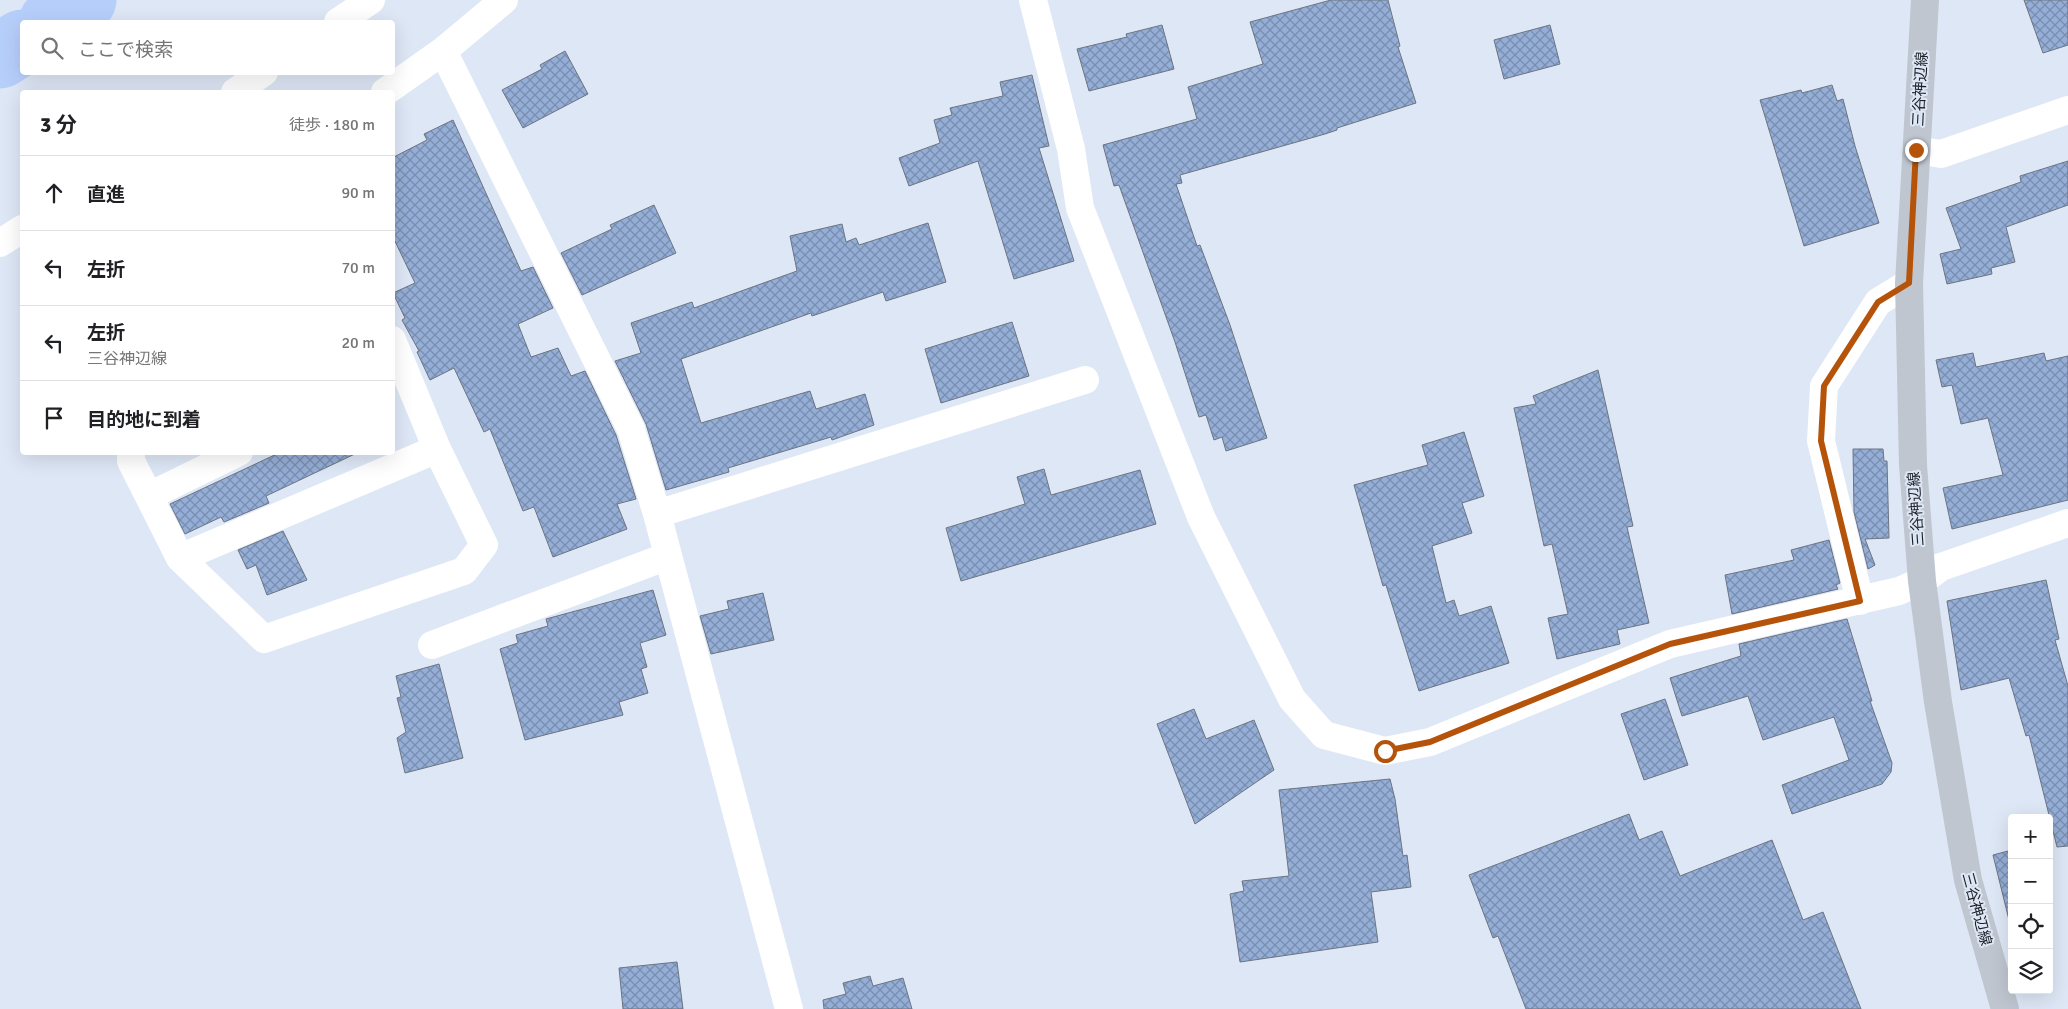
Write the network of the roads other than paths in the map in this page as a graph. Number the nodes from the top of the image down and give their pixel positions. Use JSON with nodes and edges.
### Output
{"nodes":[{"id":1,"x":370,"y":0,"type":"edge"},
{"id":2,"x":504,"y":0,"type":"edge"},
{"id":3,"x":1033,"y":0,"type":"edge"},
{"id":4,"x":1926,"y":0,"type":"edge"},
{"id":5,"x":341,"y":20,"type":"edge"},
{"id":6,"x":442,"y":51,"type":"junction"},
{"id":7,"x":260,"y":75,"type":"edge"},
{"id":8,"x":238,"y":90,"type":"edge"},
{"id":9,"x":388,"y":90,"type":"edge"},
{"id":10,"x":2068,"y":110,"type":"edge"},
{"id":11,"x":1916,"y":150,"type":"junction"},
{"id":12,"x":20,"y":230,"type":"edge"},
{"id":13,"x":0,"y":243,"type":"edge"},
{"id":14,"x":1909,"y":283,"type":"junction"},
{"id":15,"x":395,"y":355,"type":"edge"},
{"id":16,"x":399,"y":375,"type":"edge"},
{"id":17,"x":1085,"y":380,"type":"dead end"},
{"id":18,"x":437,"y":450,"type":"junction"},
{"id":19,"x":131,"y":455,"type":"edge"},
{"id":20,"x":234,"y":455,"type":"edge"},
{"id":21,"x":149,"y":496,"type":"junction"},
{"id":22,"x":657,"y":514,"type":"junction"},
{"id":23,"x":2068,"y":523,"type":"edge"},
{"id":24,"x":668,"y":556,"type":"junction"},
{"id":25,"x":180,"y":558,"type":"junction"},
{"id":26,"x":1922,"y":581,"type":"junction"},
{"id":27,"x":1860,"y":601,"type":"junction"},
{"id":28,"x":432,"y":645,"type":"dead end"},
{"id":29,"x":789,"y":1009,"type":"edge"},
{"id":30,"x":2005,"y":1009,"type":"edge"}],
"edges":[{"from":1,"to":5,"type":"street"},
{"from":2,"to":6,"type":"street"},
{"from":3,"to":27,"type":"street"},
{"from":4,"to":11,"type":"main road","name":"三谷神辺線"},
{"from":6,"to":9,"type":"street"},
{"from":6,"to":22,"type":"street"},
{"from":7,"to":8,"type":"street"},
{"from":10,"to":11,"type":"street"},
{"from":11,"to":14,"type":"main road","name":"三谷神辺線"},
{"from":12,"to":13,"type":"street"},
{"from":14,"to":26,"type":"main road","name":"三谷神辺線"},
{"from":14,"to":27,"type":"street"},
{"from":15,"to":16,"type":"street"},
{"from":16,"to":18,"type":"street"},
{"from":17,"to":22,"type":"street"},
{"from":18,"to":25,"type":"street"},
{"from":18,"to":25,"type":"street"},
{"from":19,"to":21,"type":"street"},
{"from":20,"to":21,"type":"street"},
{"from":21,"to":25,"type":"street"},
{"from":22,"to":24,"type":"street"},
{"from":23,"to":26,"type":"street"},
{"from":24,"to":28,"type":"street"},
{"from":24,"to":29,"type":"street"},
{"from":26,"to":27,"type":"street"},
{"from":26,"to":30,"type":"main road","name":"三谷神辺線"}]}
